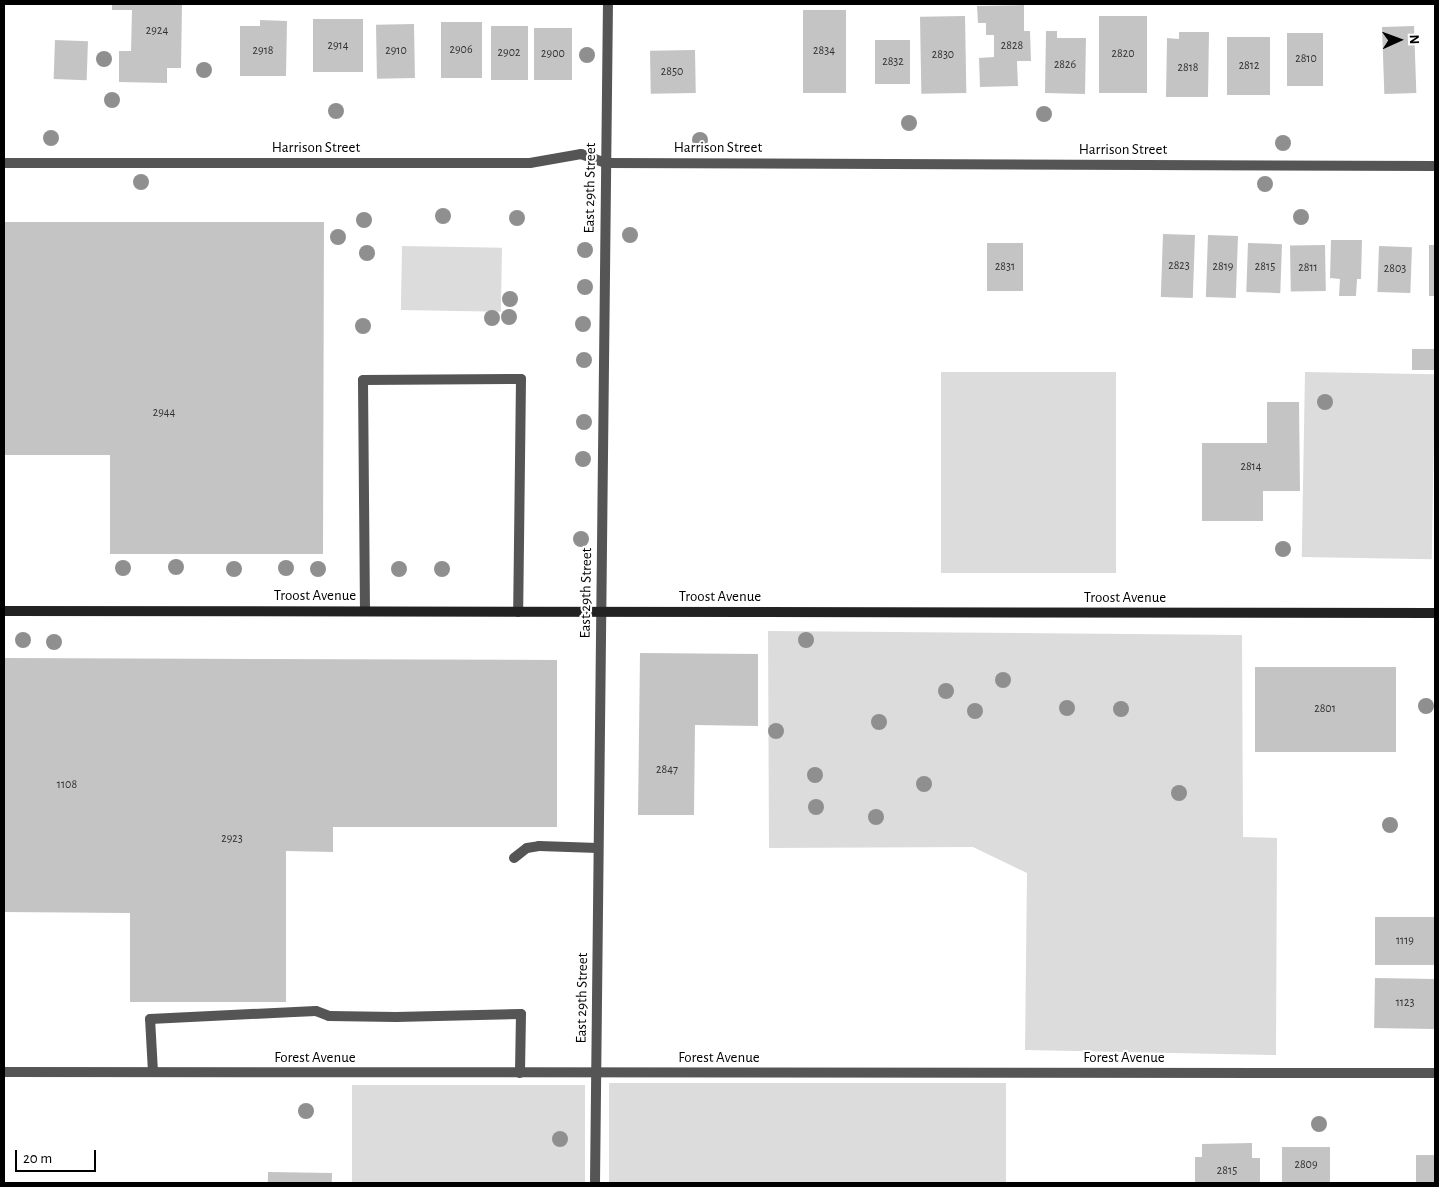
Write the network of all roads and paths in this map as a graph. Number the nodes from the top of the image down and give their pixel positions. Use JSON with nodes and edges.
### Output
{"nodes":[{"id":1,"x":608,"y":4,"type":"edge"},
{"id":2,"x":4,"y":163,"type":"edge"},
{"id":3,"x":606,"y":163,"type":"junction"},
{"id":4,"x":1435,"y":166,"type":"edge"},
{"id":5,"x":4,"y":611,"type":"edge"},
{"id":6,"x":365,"y":611,"type":"junction"},
{"id":7,"x":518,"y":612,"type":"junction"},
{"id":8,"x":600,"y":612,"type":"junction"},
{"id":9,"x":1435,"y":613,"type":"edge"},
{"id":10,"x":598,"y":848,"type":"junction"},
{"id":11,"x":514,"y":858,"type":"dead end"},
{"id":12,"x":4,"y":1072,"type":"edge"},
{"id":13,"x":153,"y":1072,"type":"junction"},
{"id":14,"x":520,"y":1073,"type":"junction"},
{"id":15,"x":596,"y":1073,"type":"junction"},
{"id":16,"x":1435,"y":1073,"type":"edge"},
{"id":17,"x":595,"y":1183,"type":"edge"}],
"edges":[{"from":1,"to":3,"type":"street","name":"East 29th Street"},
{"from":2,"to":3,"type":"street","name":"Harrison Street"},
{"from":3,"to":4,"type":"street","name":"Harrison Street"},
{"from":3,"to":8,"type":"street","name":"East 29th Street"},
{"from":5,"to":6,"type":"main road","name":"Troost Avenue"},
{"from":6,"to":7,"type":"main road","name":"Troost Avenue"},
{"from":6,"to":7,"type":"street"},
{"from":7,"to":8,"type":"main road","name":"Troost Avenue"},
{"from":8,"to":9,"type":"main road","name":"Troost Avenue"},
{"from":8,"to":10,"type":"street","name":"East 29th Street"},
{"from":10,"to":11,"type":"street"},
{"from":10,"to":15,"type":"street","name":"East 29th Street"},
{"from":12,"to":13,"type":"street","name":"Forest Avenue"},
{"from":13,"to":14,"type":"street","name":"Forest Avenue"},
{"from":13,"to":14,"type":"street"},
{"from":14,"to":15,"type":"street","name":"Forest Avenue"},
{"from":15,"to":16,"type":"street","name":"Forest Avenue"},
{"from":15,"to":17,"type":"street","name":"East 29th Street"}]}
